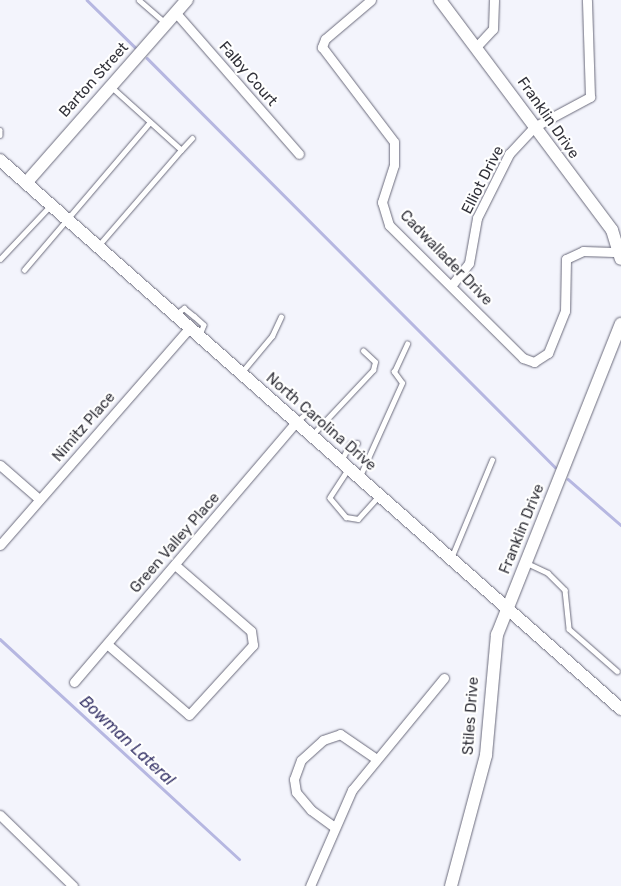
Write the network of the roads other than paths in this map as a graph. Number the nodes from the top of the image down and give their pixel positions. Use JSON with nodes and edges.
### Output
{"nodes":[{"id":1,"x":140,"y":0,"type":"edge"},
{"id":2,"x":186,"y":0,"type":"edge"},
{"id":3,"x":371,"y":0,"type":"edge"},
{"id":4,"x":440,"y":0,"type":"edge"},
{"id":5,"x":494,"y":0,"type":"edge"},
{"id":6,"x":586,"y":0,"type":"edge"},
{"id":7,"x":176,"y":13,"type":"junction"},
{"id":8,"x":166,"y":24,"type":"junction"},
{"id":9,"x":477,"y":46,"type":"junction"},
{"id":10,"x":110,"y":86,"type":"junction"},
{"id":11,"x":150,"y":122,"type":"junction"},
{"id":12,"x":534,"y":127,"type":"junction"},
{"id":13,"x":0,"y":130,"type":"edge"},
{"id":14,"x":0,"y":135,"type":"edge"},
{"id":15,"x":192,"y":138,"type":"dead end"},
{"id":16,"x":181,"y":150,"type":"junction"},
{"id":17,"x":299,"y":154,"type":"dead end"},
{"id":18,"x":0,"y":160,"type":"edge"},
{"id":19,"x":26,"y":183,"type":"junction"},
{"id":20,"x":51,"y":205,"type":"junction"},
{"id":21,"x":65,"y":218,"type":"junction"},
{"id":22,"x":98,"y":247,"type":"junction"},
{"id":23,"x":621,"y":252,"type":"edge"},
{"id":24,"x":0,"y":259,"type":"edge"},
{"id":25,"x":621,"y":259,"type":"edge"},
{"id":26,"x":24,"y":270,"type":"dead end"},
{"id":27,"x":451,"y":286,"type":"junction"},
{"id":28,"x":175,"y":314,"type":"junction"},
{"id":29,"x":281,"y":317,"type":"dead end"},
{"id":30,"x":621,"y":324,"type":"edge"},
{"id":31,"x":190,"y":328,"type":"junction"},
{"id":32,"x":200,"y":336,"type":"junction"},
{"id":33,"x":407,"y":344,"type":"dead end"},
{"id":34,"x":363,"y":351,"type":"dead end"},
{"id":35,"x":241,"y":373,"type":"junction"},
{"id":36,"x":296,"y":422,"type":"junction"},
{"id":37,"x":323,"y":423,"type":"junction"},
{"id":38,"x":312,"y":435,"type":"junction"},
{"id":39,"x":357,"y":443,"type":"dead end"},
{"id":40,"x":366,"y":447,"type":"dead end"},
{"id":41,"x":373,"y":451,"type":"junction"},
{"id":42,"x":492,"y":460,"type":"dead end"},
{"id":43,"x":345,"y":464,"type":"junction"},
{"id":44,"x":0,"y":465,"type":"edge"},
{"id":45,"x":360,"y":478,"type":"junction"},
{"id":46,"x":380,"y":495,"type":"junction"},
{"id":47,"x":39,"y":499,"type":"junction"},
{"id":48,"x":0,"y":545,"type":"edge"},
{"id":49,"x":451,"y":557,"type":"junction"},
{"id":50,"x":526,"y":562,"type":"junction"},
{"id":51,"x":175,"y":565,"type":"junction"},
{"id":52,"x":508,"y":607,"type":"junction"},
{"id":53,"x":107,"y":644,"type":"junction"},
{"id":54,"x":617,"y":671,"type":"dead end"},
{"id":55,"x":444,"y":678,"type":"dead end"},
{"id":56,"x":74,"y":682,"type":"dead end"},
{"id":57,"x":618,"y":706,"type":"edge"},
{"id":58,"x":375,"y":758,"type":"junction"},
{"id":59,"x":0,"y":815,"type":"edge"},
{"id":60,"x":333,"y":826,"type":"junction"},
{"id":61,"x":74,"y":886,"type":"edge"},
{"id":62,"x":310,"y":886,"type":"edge"},
{"id":63,"x":450,"y":886,"type":"edge"}],
"edges":[{"from":1,"to":8,"type":"lane"},
{"from":2,"to":7,"type":"street","name":"Barton Street"},
{"from":3,"to":27,"type":"street","name":"Cadwallader Drive"},
{"from":4,"to":9,"type":"street","name":"Franklin Drive"},
{"from":5,"to":9,"type":"street"},
{"from":6,"to":12,"type":"street","name":"Elliot Drive"},
{"from":7,"to":8,"type":"street","name":"Barton Street"},
{"from":7,"to":17,"type":"street","name":"Falby Court"},
{"from":8,"to":10,"type":"street","name":"Barton Street"},
{"from":9,"to":12,"type":"street","name":"Franklin Drive"},
{"from":10,"to":11,"type":"lane"},
{"from":10,"to":19,"type":"street","name":"Barton Street"},
{"from":11,"to":16,"type":"lane"},
{"from":11,"to":21,"type":"lane"},
{"from":12,"to":23,"type":"street","name":"Franklin Drive"},
{"from":12,"to":27,"type":"street","name":"Elliot Drive"},
{"from":13,"to":14,"type":"lane"},
{"from":15,"to":16,"type":"lane"},
{"from":16,"to":22,"type":"lane"},
{"from":18,"to":19,"type":"street","name":"North Carolina Drive"},
{"from":19,"to":20,"type":"street","name":"North Carolina Drive"},
{"from":20,"to":21,"type":"street","name":"North Carolina Drive"},
{"from":20,"to":24,"type":"lane"},
{"from":21,"to":22,"type":"street","name":"North Carolina Drive"},
{"from":21,"to":26,"type":"lane"},
{"from":22,"to":28,"type":"street","name":"North Carolina Drive"},
{"from":23,"to":25,"type":"street","name":"Franklin Drive"},
{"from":23,"to":27,"type":"street","name":"Cadwallader Drive"},
{"from":28,"to":31,"type":"street","name":"North Carolina Drive"},
{"from":28,"to":32,"type":"lane"},
{"from":29,"to":35,"type":"lane"},
{"from":30,"to":50,"type":"street","name":"Franklin Drive"},
{"from":31,"to":32,"type":"street","name":"North Carolina Drive"},
{"from":31,"to":47,"type":"street","name":"Nimitz Place"},
{"from":32,"to":35,"type":"street","name":"North Carolina Drive"},
{"from":33,"to":41,"type":"lane"},
{"from":34,"to":37,"type":"lane"},
{"from":35,"to":36,"type":"street","name":"North Carolina Drive"},
{"from":36,"to":37,"type":"lane"},
{"from":36,"to":38,"type":"street","name":"North Carolina Drive"},
{"from":36,"to":51,"type":"street","name":"Green Valley Place"},
{"from":37,"to":38,"type":"lane"},
{"from":38,"to":43,"type":"street","name":"North Carolina Drive"},
{"from":39,"to":43,"type":"lane"},
{"from":40,"to":41,"type":"lane"},
{"from":41,"to":45,"type":"lane"},
{"from":42,"to":49,"type":"lane"},
{"from":43,"to":45,"type":"street","name":"North Carolina Drive"},
{"from":43,"to":46,"type":"lane"},
{"from":44,"to":47,"type":"street"},
{"from":45,"to":46,"type":"street","name":"North Carolina Drive"},
{"from":46,"to":49,"type":"street","name":"North Carolina Drive"},
{"from":47,"to":48,"type":"street","name":"Nimitz Place"},
{"from":49,"to":52,"type":"street","name":"North Carolina Drive"},
{"from":50,"to":52,"type":"street","name":"Franklin Drive"},
{"from":50,"to":54,"type":"lane"},
{"from":51,"to":53,"type":"street","name":"Green Valley Place"},
{"from":51,"to":53,"type":"street"},
{"from":52,"to":57,"type":"street","name":"North Carolina Drive"},
{"from":52,"to":63,"type":"street","name":"Stiles Drive"},
{"from":53,"to":56,"type":"street","name":"Green Valley Place"},
{"from":55,"to":58,"type":"street"},
{"from":58,"to":60,"type":"street"},
{"from":58,"to":60,"type":"street"},
{"from":59,"to":61,"type":"street"},
{"from":60,"to":62,"type":"street"}]}
